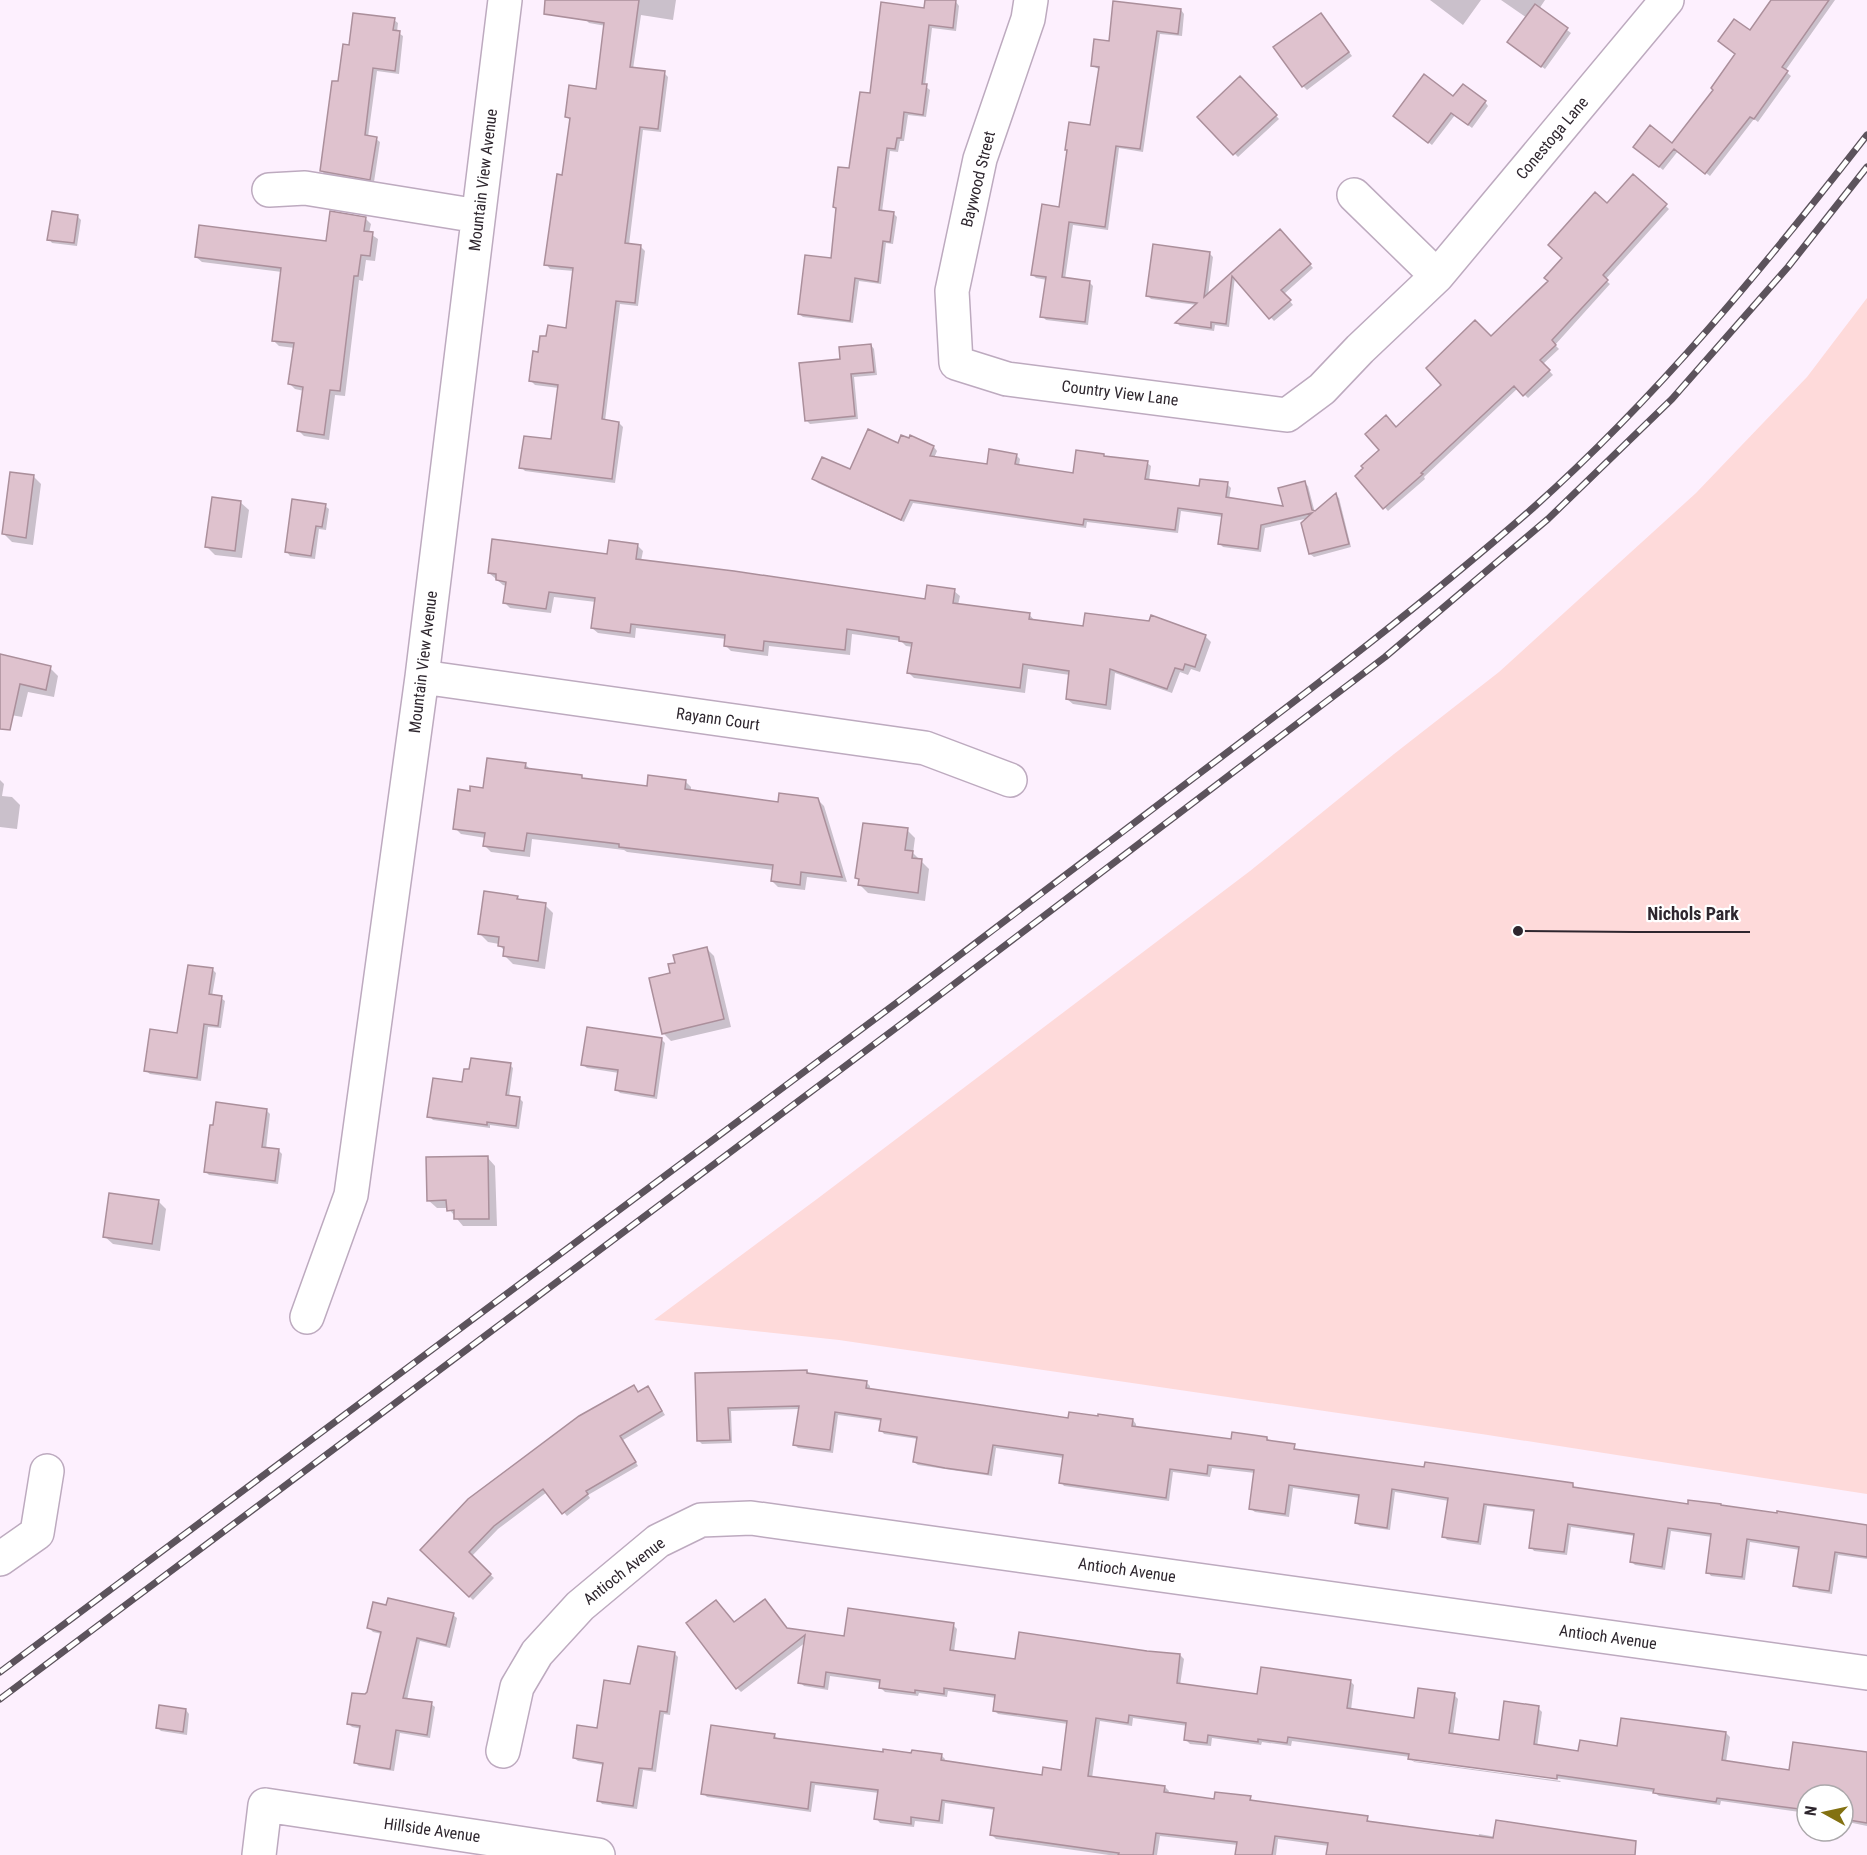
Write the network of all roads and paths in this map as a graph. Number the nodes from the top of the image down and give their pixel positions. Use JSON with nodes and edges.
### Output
{"nodes":[{"id":1,"x":506,"y":0,"type":"edge"},
{"id":2,"x":1031,"y":0,"type":"edge"},
{"id":3,"x":1663,"y":1,"type":"edge"},
{"id":4,"x":269,"y":189,"type":"dead end"},
{"id":5,"x":1354,"y":195,"type":"dead end"},
{"id":6,"x":478,"y":216,"type":"junction"},
{"id":7,"x":1437,"y":276,"type":"junction"},
{"id":8,"x":956,"y":363,"type":"joint"},
{"id":9,"x":1287,"y":415,"type":"joint"},
{"id":10,"x":422,"y":677,"type":"junction"},
{"id":11,"x":1010,"y":780,"type":"dead end"},
{"id":12,"x":307,"y":1317,"type":"dead end"},
{"id":13,"x":47,"y":1471,"type":"dead end"},
{"id":14,"x":0,"y":1559,"type":"edge"},
{"id":15,"x":1867,"y":1673,"type":"edge"},
{"id":16,"x":503,"y":1750,"type":"dead end"},
{"id":17,"x":259,"y":1855,"type":"edge"},
{"id":18,"x":598,"y":1855,"type":"edge"}],
"edges":[{"from":1,"to":6,"type":"street","name":"Mountain View Avenue"},
{"from":2,"to":8,"type":"street","name":"Baywood Street"},
{"from":3,"to":7,"type":"street","name":"Conestoga Lane"},
{"from":4,"to":6,"type":"street"},
{"from":5,"to":7,"type":"street"},
{"from":6,"to":10,"type":"street","name":"Mountain View Avenue"},
{"from":7,"to":9,"type":"street","name":"Conestoga Lane"},
{"from":8,"to":9,"type":"street","name":"Country View Lane"},
{"from":10,"to":11,"type":"street","name":"Rayann Court"},
{"from":10,"to":12,"type":"street","name":"Mountain View Avenue"},
{"from":13,"to":14,"type":"street"},
{"from":15,"to":16,"type":"street","name":"Antioch Avenue"},
{"from":17,"to":18,"type":"street","name":"Hillside Avenue"}]}
